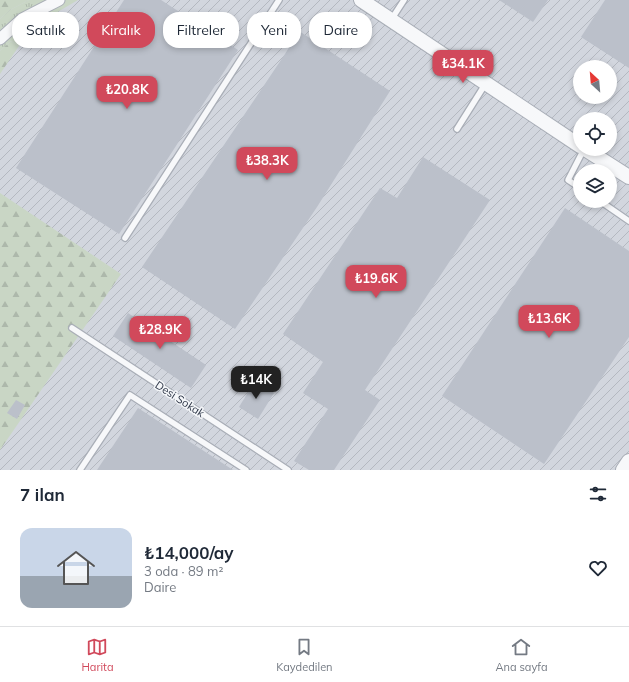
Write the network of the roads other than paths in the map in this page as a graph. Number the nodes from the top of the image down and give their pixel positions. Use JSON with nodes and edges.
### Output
{"nodes":[{"id":1,"x":59,"y":0,"type":"edge"},
{"id":2,"x":279,"y":0,"type":"edge"},
{"id":3,"x":361,"y":0,"type":"edge"},
{"id":4,"x":404,"y":0,"type":"edge"},
{"id":5,"x":391,"y":20,"type":"junction"},
{"id":6,"x":0,"y":39,"type":"edge"},
{"id":7,"x":486,"y":83,"type":"junction"},
{"id":8,"x":457,"y":129,"type":"dead end"},
{"id":9,"x":573,"y":141,"type":"edge"},
{"id":10,"x":596,"y":156,"type":"edge"},
{"id":11,"x":573,"y":171,"type":"edge"},
{"id":12,"x":626,"y":174,"type":"edge"},
{"id":13,"x":573,"y":183,"type":"edge"},
{"id":14,"x":610,"y":208,"type":"edge"},
{"id":15,"x":629,"y":221,"type":"edge"},
{"id":16,"x":125,"y":238,"type":"dead end"},
{"id":17,"x":72,"y":328,"type":"dead end"},
{"id":18,"x":629,"y":461,"type":"edge"},
{"id":19,"x":80,"y":470,"type":"edge"},
{"id":20,"x":246,"y":470,"type":"edge"},
{"id":21,"x":288,"y":470,"type":"edge"},
{"id":22,"x":623,"y":470,"type":"edge"}],
"edges":[{"from":1,"to":6,"type":"street"},
{"from":2,"to":16,"type":"lane"},
{"from":3,"to":5,"type":"street"},
{"from":4,"to":5,"type":"lane"},
{"from":5,"to":7,"type":"street"},
{"from":7,"to":8,"type":"lane"},
{"from":7,"to":9,"type":"street"},
{"from":10,"to":12,"type":"street"},
{"from":11,"to":13,"type":"lane"},
{"from":14,"to":15,"type":"lane"},
{"from":17,"to":21,"type":"lane","name":"Desi Sokak"},
{"from":18,"to":22,"type":"street"},
{"from":19,"to":20,"type":"lane"}]}
